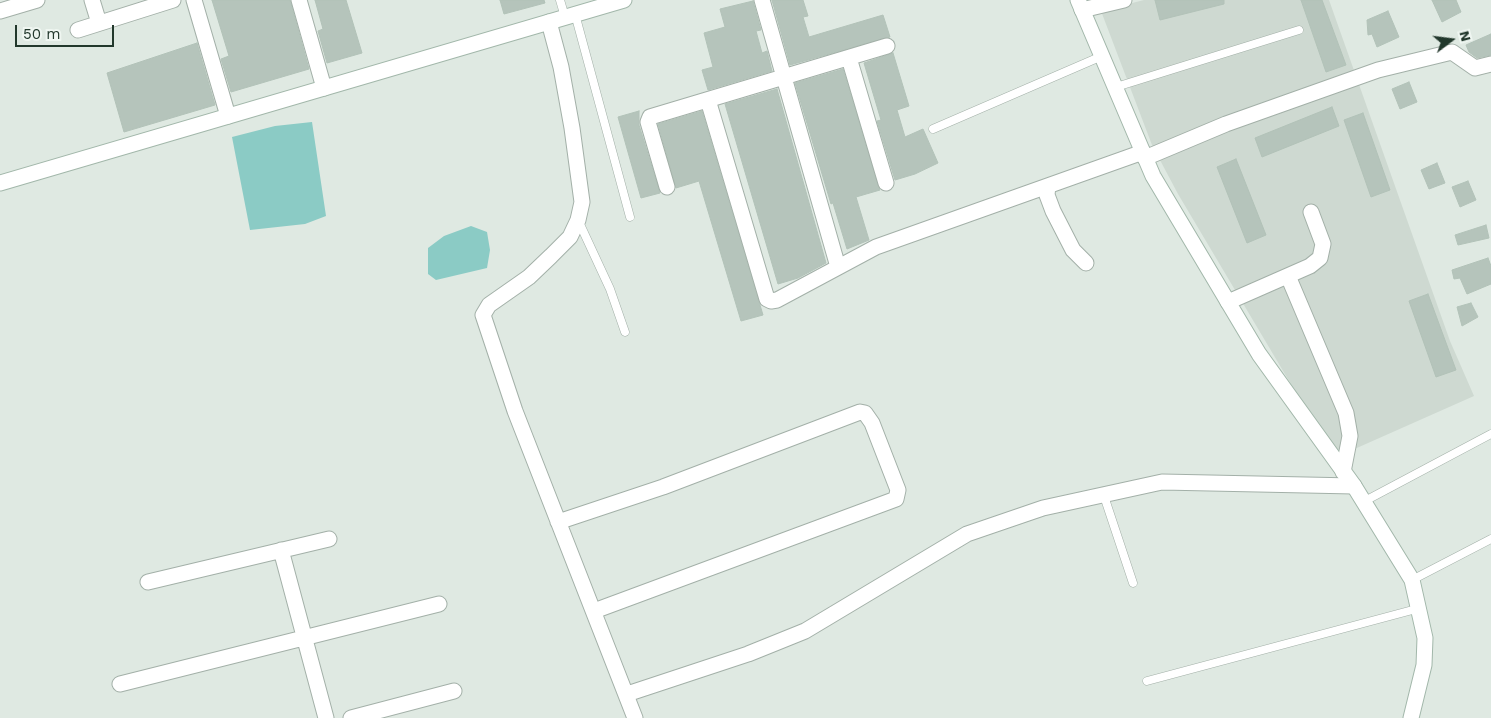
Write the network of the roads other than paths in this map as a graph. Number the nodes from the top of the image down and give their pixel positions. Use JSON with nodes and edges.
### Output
{"nodes":[{"id":1,"x":37,"y":0,"type":"edge"},
{"id":2,"x":92,"y":0,"type":"edge"},
{"id":3,"x":173,"y":0,"type":"edge"},
{"id":4,"x":194,"y":0,"type":"edge"},
{"id":5,"x":299,"y":0,"type":"edge"},
{"id":6,"x":560,"y":0,"type":"edge"},
{"id":7,"x":624,"y":0,"type":"edge"},
{"id":8,"x":762,"y":0,"type":"edge"},
{"id":9,"x":1124,"y":0,"type":"edge"},
{"id":10,"x":1080,"y":5,"type":"edge"},
{"id":11,"x":0,"y":11,"type":"edge"},
{"id":12,"x":570,"y":16,"type":"junction"},
{"id":13,"x":549,"y":22,"type":"junction"},
{"id":14,"x":99,"y":23,"type":"junction"},
{"id":15,"x":78,"y":30,"type":"dead end"},
{"id":16,"x":1299,"y":30,"type":"dead end"},
{"id":17,"x":887,"y":46,"type":"dead end"},
{"id":18,"x":1102,"y":56,"type":"junction"},
{"id":19,"x":849,"y":58,"type":"junction"},
{"id":20,"x":1491,"y":64,"type":"edge"},
{"id":21,"x":784,"y":77,"type":"junction"},
{"id":22,"x":324,"y":88,"type":"junction"},
{"id":23,"x":1116,"y":88,"type":"junction"},
{"id":24,"x":708,"y":100,"type":"junction"},
{"id":25,"x":228,"y":116,"type":"junction"},
{"id":26,"x":933,"y":129,"type":"dead end"},
{"id":27,"x":1144,"y":155,"type":"junction"},
{"id":28,"x":0,"y":183,"type":"edge"},
{"id":29,"x":886,"y":183,"type":"dead end"},
{"id":30,"x":1048,"y":186,"type":"junction"},
{"id":31,"x":667,"y":187,"type":"dead end"},
{"id":32,"x":1311,"y":212,"type":"dead end"},
{"id":33,"x":630,"y":217,"type":"dead end"},
{"id":34,"x":578,"y":220,"type":"junction"},
{"id":35,"x":1086,"y":263,"type":"dead end"},
{"id":36,"x":838,"y":267,"type":"junction"},
{"id":37,"x":1288,"y":276,"type":"junction"},
{"id":38,"x":1228,"y":302,"type":"junction"},
{"id":39,"x":625,"y":332,"type":"dead end"},
{"id":40,"x":1491,"y":434,"type":"edge"},
{"id":41,"x":1344,"y":472,"type":"junction"},
{"id":42,"x":1354,"y":486,"type":"junction"},
{"id":43,"x":1103,"y":493,"type":"junction"},
{"id":44,"x":1363,"y":502,"type":"junction"},
{"id":45,"x":558,"y":522,"type":"junction"},
{"id":46,"x":328,"y":538,"type":"dead end"},
{"id":47,"x":1491,"y":539,"type":"edge"},
{"id":48,"x":281,"y":550,"type":"junction"},
{"id":49,"x":1412,"y":580,"type":"junction"},
{"id":50,"x":148,"y":582,"type":"dead end"},
{"id":51,"x":1133,"y":584,"type":"dead end"},
{"id":52,"x":439,"y":604,"type":"dead end"},
{"id":53,"x":1420,"y":608,"type":"junction"},
{"id":54,"x":594,"y":612,"type":"junction"},
{"id":55,"x":304,"y":638,"type":"junction"},
{"id":56,"x":1147,"y":681,"type":"dead end"},
{"id":57,"x":120,"y":684,"type":"dead end"},
{"id":58,"x":454,"y":691,"type":"dead end"},
{"id":59,"x":627,"y":694,"type":"junction"},
{"id":60,"x":326,"y":718,"type":"edge"},
{"id":61,"x":350,"y":718,"type":"edge"},
{"id":62,"x":635,"y":718,"type":"edge"},
{"id":63,"x":1411,"y":718,"type":"edge"}],
"edges":[{"from":1,"to":11,"type":"street"},
{"from":2,"to":14,"type":"street"},
{"from":3,"to":14,"type":"street"},
{"from":4,"to":25,"type":"street"},
{"from":5,"to":22,"type":"street"},
{"from":6,"to":12,"type":"lane"},
{"from":7,"to":12,"type":"street"},
{"from":8,"to":21,"type":"street"},
{"from":9,"to":10,"type":"street"},
{"from":10,"to":18,"type":"street"},
{"from":12,"to":13,"type":"street"},
{"from":12,"to":33,"type":"lane"},
{"from":13,"to":22,"type":"street"},
{"from":13,"to":34,"type":"street"},
{"from":14,"to":15,"type":"street"},
{"from":16,"to":23,"type":"lane"},
{"from":17,"to":19,"type":"street"},
{"from":18,"to":23,"type":"street"},
{"from":18,"to":26,"type":"lane"},
{"from":19,"to":21,"type":"street"},
{"from":19,"to":29,"type":"street"},
{"from":20,"to":27,"type":"street"},
{"from":21,"to":24,"type":"street"},
{"from":21,"to":36,"type":"street"},
{"from":22,"to":25,"type":"street"},
{"from":23,"to":27,"type":"street"},
{"from":24,"to":31,"type":"street"},
{"from":24,"to":36,"type":"street"},
{"from":25,"to":28,"type":"street"},
{"from":27,"to":30,"type":"street"},
{"from":27,"to":38,"type":"street"},
{"from":30,"to":35,"type":"street"},
{"from":30,"to":36,"type":"street"},
{"from":32,"to":37,"type":"street"},
{"from":34,"to":39,"type":"lane"},
{"from":34,"to":45,"type":"street"},
{"from":37,"to":38,"type":"street"},
{"from":37,"to":41,"type":"street"},
{"from":38,"to":41,"type":"street"},
{"from":40,"to":44,"type":"lane"},
{"from":41,"to":42,"type":"street"},
{"from":42,"to":43,"type":"street"},
{"from":42,"to":44,"type":"street"},
{"from":43,"to":51,"type":"lane"},
{"from":43,"to":59,"type":"street"},
{"from":44,"to":49,"type":"street"},
{"from":45,"to":54,"type":"street"},
{"from":45,"to":54,"type":"street"},
{"from":46,"to":48,"type":"street"},
{"from":47,"to":49,"type":"lane"},
{"from":48,"to":50,"type":"street"},
{"from":48,"to":55,"type":"street"},
{"from":49,"to":53,"type":"street"},
{"from":52,"to":55,"type":"street"},
{"from":53,"to":56,"type":"lane"},
{"from":53,"to":63,"type":"street"},
{"from":54,"to":59,"type":"street"},
{"from":55,"to":57,"type":"street"},
{"from":55,"to":60,"type":"street"},
{"from":58,"to":61,"type":"street"},
{"from":59,"to":62,"type":"street"}]}
